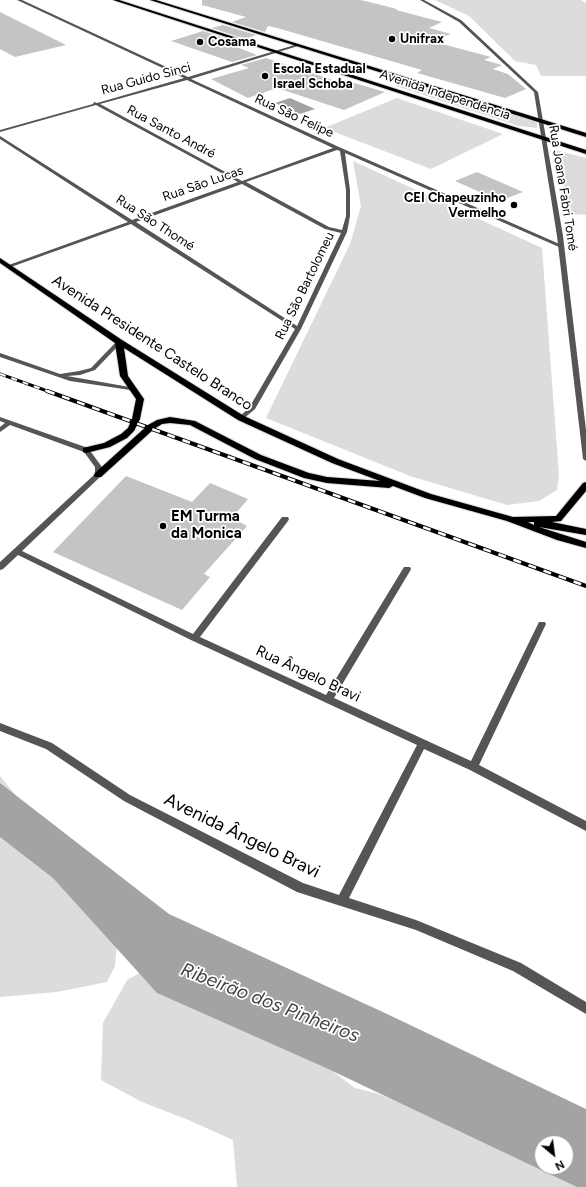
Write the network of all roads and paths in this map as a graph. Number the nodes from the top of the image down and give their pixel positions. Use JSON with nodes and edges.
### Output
{"nodes":[{"id":1,"x":19,"y":0,"type":"edge"},
{"id":2,"x":115,"y":0,"type":"edge"},
{"id":3,"x":152,"y":0,"type":"edge"},
{"id":4,"x":422,"y":0,"type":"edge"},
{"id":5,"x":297,"y":45,"type":"junction"},
{"id":6,"x":275,"y":52,"type":"junction"},
{"id":7,"x":389,"y":73,"type":"junction"},
{"id":8,"x":186,"y":79,"type":"junction"},
{"id":9,"x":413,"y":80,"type":"junction"},
{"id":10,"x":366,"y":81,"type":"junction"},
{"id":11,"x":395,"y":90,"type":"junction"},
{"id":12,"x":95,"y":103,"type":"junction"},
{"id":13,"x":541,"y":120,"type":"junction"},
{"id":14,"x":0,"y":131,"type":"edge"},
{"id":15,"x":586,"y":136,"type":"edge"},
{"id":16,"x":0,"y":137,"type":"edge"},
{"id":17,"x":543,"y":138,"type":"junction"},
{"id":18,"x":339,"y":149,"type":"junction"},
{"id":19,"x":586,"y":151,"type":"edge"},
{"id":20,"x":242,"y":182,"type":"junction"},
{"id":21,"x":132,"y":221,"type":"junction"},
{"id":22,"x":344,"y":232,"type":"junction"},
{"id":23,"x":561,"y":246,"type":"junction"},
{"id":24,"x":0,"y":260,"type":"edge"},
{"id":25,"x":9,"y":266,"type":"junction"},
{"id":26,"x":298,"y":329,"type":"junction"},
{"id":27,"x":119,"y":342,"type":"junction"},
{"id":28,"x":0,"y":355,"type":"edge"},
{"id":29,"x":59,"y":376,"type":"junction"},
{"id":30,"x":135,"y":390,"type":"junction"},
{"id":31,"x":241,"y":418,"type":"junction"},
{"id":32,"x":0,"y":419,"type":"edge"},
{"id":33,"x":10,"y":422,"type":"junction"},
{"id":34,"x":0,"y":430,"type":"edge"},
{"id":35,"x":86,"y":450,"type":"junction"},
{"id":36,"x":586,"y":459,"type":"edge"},
{"id":37,"x":98,"y":475,"type":"junction"},
{"id":38,"x":586,"y":485,"type":"edge"},
{"id":39,"x":401,"y":486,"type":"junction"},
{"id":40,"x":285,"y":519,"type":"dead end"},
{"id":41,"x":510,"y":519,"type":"junction"},
{"id":42,"x":586,"y":532,"type":"edge"},
{"id":43,"x":586,"y":536,"type":"edge"},
{"id":44,"x":560,"y":538,"type":"junction"},
{"id":45,"x":586,"y":545,"type":"edge"},
{"id":46,"x":16,"y":551,"type":"junction"},
{"id":47,"x":0,"y":567,"type":"edge"},
{"id":48,"x":407,"y":569,"type":"dead end"},
{"id":49,"x":542,"y":624,"type":"dead end"},
{"id":50,"x":194,"y":638,"type":"junction"},
{"id":51,"x":328,"y":700,"type":"junction"},
{"id":52,"x":0,"y":727,"type":"edge"},
{"id":53,"x":422,"y":744,"type":"junction"},
{"id":54,"x":473,"y":767,"type":"junction"},
{"id":55,"x":586,"y":826,"type":"edge"},
{"id":56,"x":342,"y":900,"type":"junction"},
{"id":57,"x":586,"y":1008,"type":"edge"}],
"edges":[{"from":1,"to":8,"type":"street","name":"Rua São Felipe"},
{"from":2,"to":6,"type":"main road","name":"Avenida Independência"},
{"from":3,"to":5,"type":"main road","name":"Avenida Independência"},
{"from":4,"to":13,"type":"street","name":"Rua Joana Fabri Tomé"},
{"from":5,"to":6,"type":"street","name":"Rua Guido Sinci"},
{"from":5,"to":7,"type":"main road","name":"Avenida Independência"},
{"from":6,"to":8,"type":"street","name":"Rua Guido Sinci"},
{"from":6,"to":10,"type":"main road","name":"Avenida Independência"},
{"from":7,"to":9,"type":"main road","name":"Avenida Independência"},
{"from":7,"to":10,"type":"main road"},
{"from":8,"to":12,"type":"street","name":"Rua Guido Sinci"},
{"from":8,"to":18,"type":"street","name":"Rua São Felipe"},
{"from":9,"to":11,"type":"main road"},
{"from":9,"to":13,"type":"main road","name":"Avenida Independência"},
{"from":10,"to":11,"type":"main road","name":"Avenida Independência"},
{"from":11,"to":17,"type":"main road","name":"Avenida Independência"},
{"from":12,"to":14,"type":"street","name":"Rua Guido Sinci"},
{"from":12,"to":20,"type":"street","name":"Rua Santo André"},
{"from":13,"to":15,"type":"main road","name":"Avenida Independência"},
{"from":13,"to":17,"type":"street","name":"Rua Joana Fabri Tomé"},
{"from":15,"to":19,"type":"main road"},
{"from":16,"to":21,"type":"street","name":"Rua São Thomé"},
{"from":17,"to":19,"type":"main road","name":"Avenida Independência"},
{"from":17,"to":23,"type":"street","name":"Rua Joana Fabri Tomé"},
{"from":18,"to":20,"type":"street","name":"Rua São Lucas"},
{"from":18,"to":22,"type":"street","name":"Rua São Bartolomeu"},
{"from":18,"to":23,"type":"street","name":"Rua São Felipe"},
{"from":20,"to":21,"type":"street","name":"Rua São Lucas"},
{"from":20,"to":22,"type":"street","name":"Rua Santo André"},
{"from":21,"to":25,"type":"street","name":"Rua São Lucas"},
{"from":21,"to":26,"type":"street","name":"Rua São Thomé"},
{"from":22,"to":26,"type":"street","name":"Rua São Bartolomeu"},
{"from":23,"to":36,"type":"street","name":"Rua Joana Fabri Tomé"},
{"from":24,"to":25,"type":"main road","name":"Avenida Presidente Castelo Branco"},
{"from":25,"to":27,"type":"main road","name":"Avenida Presidente Castelo Branco"},
{"from":26,"to":31,"type":"street","name":"Rua São Bartolomeu"},
{"from":27,"to":29,"type":"street"},
{"from":27,"to":30,"type":"main road"},
{"from":27,"to":31,"type":"main road","name":"Avenida Presidente Castelo Branco"},
{"from":28,"to":29,"type":"street"},
{"from":29,"to":30,"type":"street"},
{"from":30,"to":35,"type":"main road"},
{"from":31,"to":39,"type":"main road","name":"Avenida Presidente Castelo Branco"},
{"from":32,"to":33,"type":"street"},
{"from":33,"to":34,"type":"street"},
{"from":33,"to":35,"type":"street"},
{"from":35,"to":37,"type":"street"},
{"from":37,"to":39,"type":"main road"},
{"from":37,"to":46,"type":"street"},
{"from":38,"to":41,"type":"main road"},
{"from":39,"to":41,"type":"main road","name":"Avenida Presidente Castelo Branco"},
{"from":40,"to":50,"type":"street"},
{"from":41,"to":42,"type":"main road"},
{"from":41,"to":44,"type":"main road","name":"Avenida Presidente Castelo Branco"},
{"from":43,"to":44,"type":"main road"},
{"from":44,"to":45,"type":"main road","name":"Avenida Presidente Castelo Branco"},
{"from":46,"to":47,"type":"street"},
{"from":46,"to":50,"type":"street","name":"Rua Ângelo Bravi"},
{"from":48,"to":51,"type":"street"},
{"from":49,"to":54,"type":"street"},
{"from":50,"to":51,"type":"street","name":"Rua Ângelo Bravi"},
{"from":51,"to":53,"type":"street","name":"Rua Ângelo Bravi"},
{"from":52,"to":56,"type":"street","name":"Avenida Ângelo Bravi"},
{"from":53,"to":54,"type":"street","name":"Rua Ângelo Bravi"},
{"from":53,"to":56,"type":"street"},
{"from":54,"to":55,"type":"street","name":"Rua Ângelo Bravi"},
{"from":56,"to":57,"type":"street","name":"Avenida Ângelo Bravi"}]}
